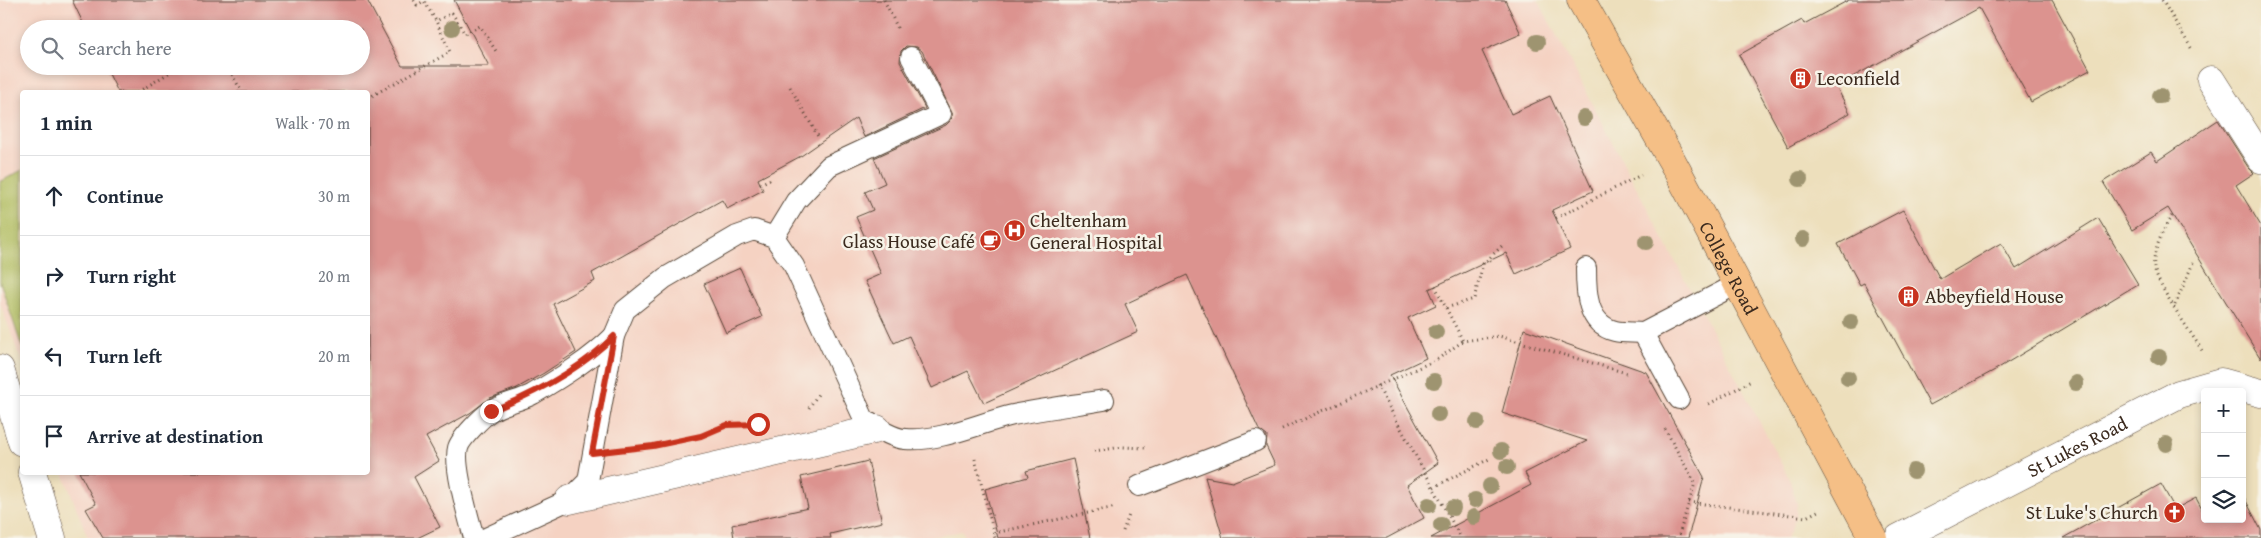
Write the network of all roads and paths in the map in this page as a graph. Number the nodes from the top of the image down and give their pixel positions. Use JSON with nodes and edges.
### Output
{"nodes":[{"id":1,"x":414,"y":0,"type":"edge"},
{"id":2,"x":425,"y":0,"type":"edge"},
{"id":3,"x":1581,"y":0,"type":"edge"},
{"id":4,"x":2162,"y":0,"type":"edge"},
{"id":5,"x":436,"y":21,"type":"junction"},
{"id":6,"x":496,"y":51,"type":"dead end"},
{"id":7,"x":911,"y":57,"type":"dead end"},
{"id":8,"x":165,"y":75,"type":"edge"},
{"id":9,"x":232,"y":75,"type":"edge"},
{"id":10,"x":2211,"y":80,"type":"joint"},
{"id":11,"x":790,"y":88,"type":"dead end"},
{"id":12,"x":141,"y":90,"type":"edge"},
{"id":13,"x":241,"y":90,"type":"edge"},
{"id":14,"x":370,"y":97,"type":"edge"},
{"id":15,"x":822,"y":142,"type":"dead end"},
{"id":16,"x":1671,"y":159,"type":"junction"},
{"id":17,"x":2261,"y":159,"type":"edge"},
{"id":18,"x":2172,"y":216,"type":"dead end"},
{"id":19,"x":1556,"y":218,"type":"dead end"},
{"id":20,"x":774,"y":236,"type":"junction"},
{"id":21,"x":1503,"y":246,"type":"dead end"},
{"id":22,"x":2193,"y":263,"type":"dead end"},
{"id":23,"x":1586,"y":268,"type":"dead end"},
{"id":24,"x":1737,"y":284,"type":"junction"},
{"id":25,"x":1435,"y":286,"type":"dead end"},
{"id":26,"x":2174,"y":305,"type":"junction"},
{"id":27,"x":1446,"y":308,"type":"junction"},
{"id":28,"x":1643,"y":333,"type":"junction"},
{"id":29,"x":614,"y":336,"type":"junction"},
{"id":30,"x":1463,"y":341,"type":"junction"},
{"id":31,"x":838,"y":363,"type":"junction"},
{"id":32,"x":1780,"y":364,"type":"junction"},
{"id":33,"x":0,"y":369,"type":"edge"},
{"id":34,"x":1633,"y":375,"type":"dead end"},
{"id":35,"x":2221,"y":382,"type":"junction"},
{"id":36,"x":1377,"y":385,"type":"junction"},
{"id":37,"x":2261,"y":393,"type":"edge"},
{"id":38,"x":1679,"y":399,"type":"dead end"},
{"id":39,"x":1104,"y":400,"type":"dead end"},
{"id":40,"x":1706,"y":406,"type":"dead end"},
{"id":41,"x":807,"y":411,"type":"dead end"},
{"id":42,"x":1660,"y":421,"type":"dead end"},
{"id":43,"x":1673,"y":424,"type":"dead end"},
{"id":44,"x":878,"y":429,"type":"junction"},
{"id":45,"x":967,"y":429,"type":"junction"},
{"id":46,"x":1665,"y":429,"type":"junction"},
{"id":47,"x":20,"y":435,"type":"edge"},
{"id":48,"x":1256,"y":441,"type":"joint"},
{"id":49,"x":1491,"y":458,"type":"dead end"},
{"id":50,"x":33,"y":475,"type":"edge"},
{"id":51,"x":1139,"y":486,"type":"dead end"},
{"id":52,"x":1434,"y":487,"type":"junction"},
{"id":53,"x":1850,"y":494,"type":"junction"},
{"id":54,"x":569,"y":500,"type":"junction"},
{"id":55,"x":1689,"y":502,"type":"junction"},
{"id":56,"x":1124,"y":505,"type":"dead end"},
{"id":57,"x":994,"y":533,"type":"junction"},
{"id":58,"x":52,"y":538,"type":"edge"},
{"id":59,"x":474,"y":538,"type":"edge"},
{"id":60,"x":486,"y":538,"type":"edge"},
{"id":61,"x":996,"y":538,"type":"edge"},
{"id":62,"x":1461,"y":538,"type":"edge"},
{"id":63,"x":1678,"y":538,"type":"edge"},
{"id":64,"x":1873,"y":538,"type":"edge"},
{"id":65,"x":1899,"y":538,"type":"edge"}],
"edges":[{"from":1,"to":2,"type":"path"},
{"from":2,"to":5,"type":"path"},
{"from":3,"to":16,"type":"main road","name":"College Road"},
{"from":4,"to":10,"type":"path"},
{"from":5,"to":6,"type":"path"},
{"from":5,"to":14,"type":"path"},
{"from":7,"to":20,"type":"lane"},
{"from":8,"to":12,"type":"path"},
{"from":9,"to":13,"type":"path"},
{"from":10,"to":17,"type":"street"},
{"from":11,"to":15,"type":"path"},
{"from":16,"to":19,"type":"path"},
{"from":16,"to":24,"type":"main road","name":"College Road"},
{"from":18,"to":26,"type":"path"},
{"from":20,"to":29,"type":"lane"},
{"from":20,"to":31,"type":"lane"},
{"from":21,"to":27,"type":"path"},
{"from":22,"to":26,"type":"path"},
{"from":23,"to":28,"type":"lane"},
{"from":24,"to":28,"type":"lane"},
{"from":24,"to":32,"type":"main road","name":"College Road"},
{"from":25,"to":27,"type":"path"},
{"from":26,"to":35,"type":"path"},
{"from":27,"to":30,"type":"path"},
{"from":28,"to":38,"type":"lane"},
{"from":29,"to":54,"type":"lane"},
{"from":29,"to":59,"type":"lane"},
{"from":30,"to":34,"type":"path"},
{"from":30,"to":36,"type":"path"},
{"from":31,"to":41,"type":"path"},
{"from":31,"to":44,"type":"lane"},
{"from":32,"to":40,"type":"path"},
{"from":32,"to":53,"type":"main road","name":"College Road"},
{"from":33,"to":47,"type":"street"},
{"from":35,"to":37,"type":"street"},
{"from":35,"to":65,"type":"street","name":"St Lukes Road"},
{"from":36,"to":48,"type":"path"},
{"from":36,"to":52,"type":"path"},
{"from":39,"to":45,"type":"lane"},
{"from":42,"to":46,"type":"path"},
{"from":43,"to":46,"type":"path"},
{"from":44,"to":45,"type":"lane"},
{"from":44,"to":54,"type":"street"},
{"from":45,"to":57,"type":"path"},
{"from":46,"to":55,"type":"path"},
{"from":48,"to":51,"type":"lane"},
{"from":49,"to":52,"type":"path"},
{"from":50,"to":58,"type":"street"},
{"from":52,"to":62,"type":"path"},
{"from":53,"to":55,"type":"path"},
{"from":53,"to":64,"type":"main road","name":"College Road"},
{"from":54,"to":60,"type":"lane"},
{"from":55,"to":63,"type":"path"},
{"from":56,"to":57,"type":"path"},
{"from":57,"to":61,"type":"path"}]}
